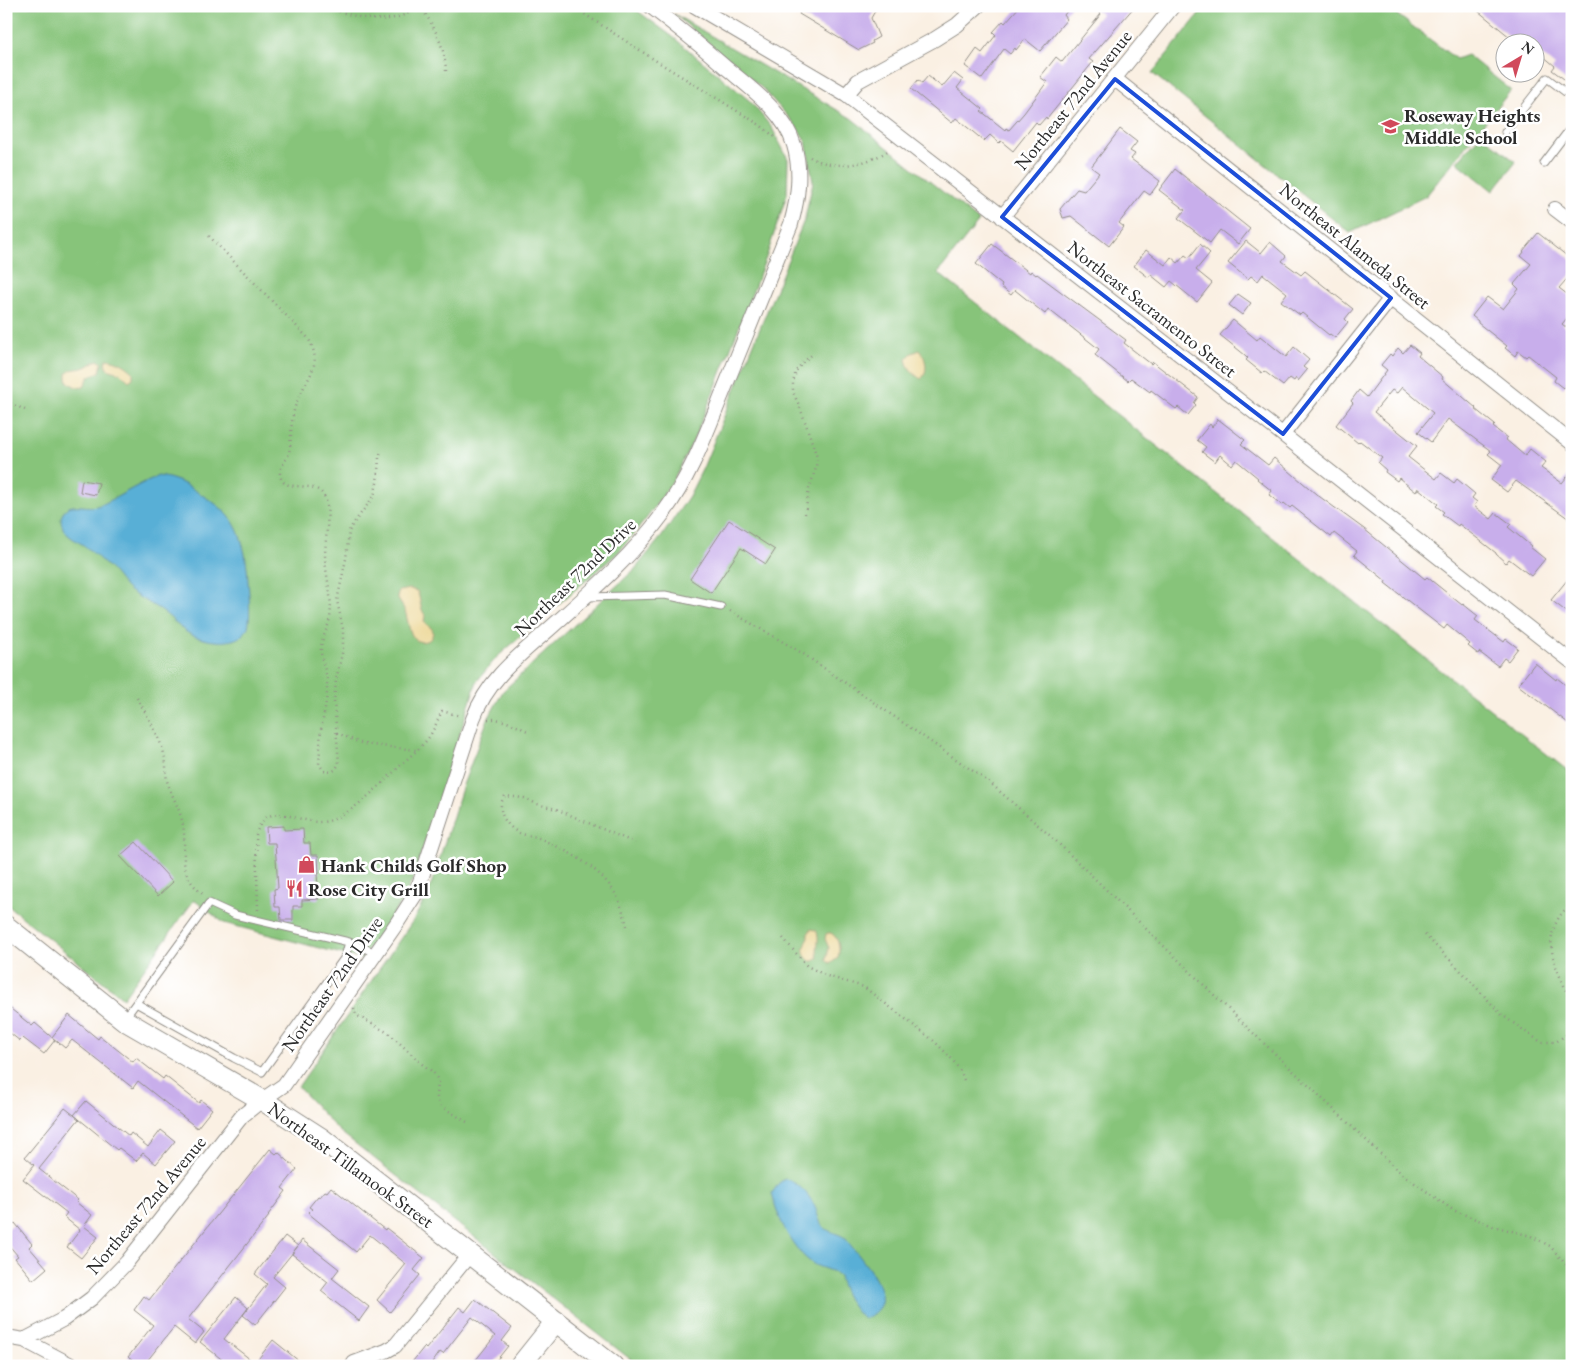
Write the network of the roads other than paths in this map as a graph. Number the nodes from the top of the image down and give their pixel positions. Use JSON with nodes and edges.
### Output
{"nodes":[{"id":1,"x":650,"y":6,"type":"edge"},
{"id":2,"x":695,"y":6,"type":"edge"},
{"id":3,"x":978,"y":6,"type":"edge"},
{"id":4,"x":1173,"y":6,"type":"edge"},
{"id":5,"x":1115,"y":79,"type":"junction"},
{"id":6,"x":846,"y":95,"type":"junction"},
{"id":7,"x":1572,"y":97,"type":"edge"},
{"id":8,"x":1572,"y":126,"type":"edge"},
{"id":9,"x":1505,"y":132,"type":"dead end"},
{"id":10,"x":1544,"y":163,"type":"dead end"},
{"id":11,"x":1555,"y":209,"type":"dead end"},
{"id":12,"x":1002,"y":217,"type":"junction"},
{"id":13,"x":1572,"y":222,"type":"edge"},
{"id":14,"x":1390,"y":298,"type":"junction"},
{"id":15,"x":1283,"y":434,"type":"junction"},
{"id":16,"x":1572,"y":443,"type":"edge"},
{"id":17,"x":585,"y":597,"type":"junction"},
{"id":18,"x":721,"y":607,"type":"road end"},
{"id":19,"x":1572,"y":662,"type":"edge"},
{"id":20,"x":6,"y":926,"type":"edge"},
{"id":21,"x":349,"y":942,"type":"junction"},
{"id":22,"x":376,"y":953,"type":"junction"},
{"id":23,"x":136,"y":1003,"type":"junction"},
{"id":24,"x":124,"y":1020,"type":"junction"},
{"id":25,"x":262,"y":1100,"type":"junction"},
{"id":26,"x":470,"y":1254,"type":"junction"},
{"id":27,"x":556,"y":1321,"type":"junction"},
{"id":28,"x":6,"y":1337,"type":"edge"},
{"id":29,"x":24,"y":1340,"type":"junction"},
{"id":30,"x":354,"y":1363,"type":"dead end"},
{"id":31,"x":73,"y":1366,"type":"edge"},
{"id":32,"x":520,"y":1366,"type":"edge"},
{"id":33,"x":613,"y":1366,"type":"edge"}],
"edges":[{"from":1,"to":17,"type":"street","name":"Northeast 72nd Drive"},
{"from":2,"to":6,"type":"street","name":"Northeast Sacramento Street"},
{"from":3,"to":6,"type":"street"},
{"from":4,"to":5,"type":"street","name":"Northeast 72nd Avenue"},
{"from":5,"to":12,"type":"street","name":"Northeast 72nd Avenue"},
{"from":5,"to":14,"type":"street","name":"Northeast Alameda Street"},
{"from":6,"to":12,"type":"street","name":"Northeast Sacramento Street"},
{"from":7,"to":9,"type":"lane"},
{"from":8,"to":10,"type":"lane"},
{"from":11,"to":13,"type":"street"},
{"from":12,"to":15,"type":"street","name":"Northeast Sacramento Street"},
{"from":14,"to":15,"type":"street"},
{"from":14,"to":16,"type":"street","name":"Northeast Alameda Street"},
{"from":15,"to":19,"type":"street","name":"Northeast Sacramento Street"},
{"from":17,"to":18,"type":"lane"},
{"from":17,"to":22,"type":"street","name":"Northeast 72nd Drive"},
{"from":20,"to":24,"type":"street","name":"Northeast Tillamook Street"},
{"from":21,"to":22,"type":"lane"},
{"from":21,"to":23,"type":"lane"},
{"from":21,"to":23,"type":"lane"},
{"from":22,"to":25,"type":"street","name":"Northeast 72nd Drive"},
{"from":23,"to":24,"type":"lane"},
{"from":24,"to":25,"type":"street","name":"Northeast Tillamook Street"},
{"from":25,"to":26,"type":"street","name":"Northeast Tillamook Street"},
{"from":25,"to":29,"type":"street","name":"Northeast 72nd Avenue"},
{"from":26,"to":27,"type":"street","name":"Northeast Tillamook Street"},
{"from":26,"to":30,"type":"street"},
{"from":27,"to":32,"type":"street"},
{"from":27,"to":33,"type":"street","name":"Northeast Tillamook Street"},
{"from":28,"to":29,"type":"street"},
{"from":29,"to":31,"type":"street"}]}
